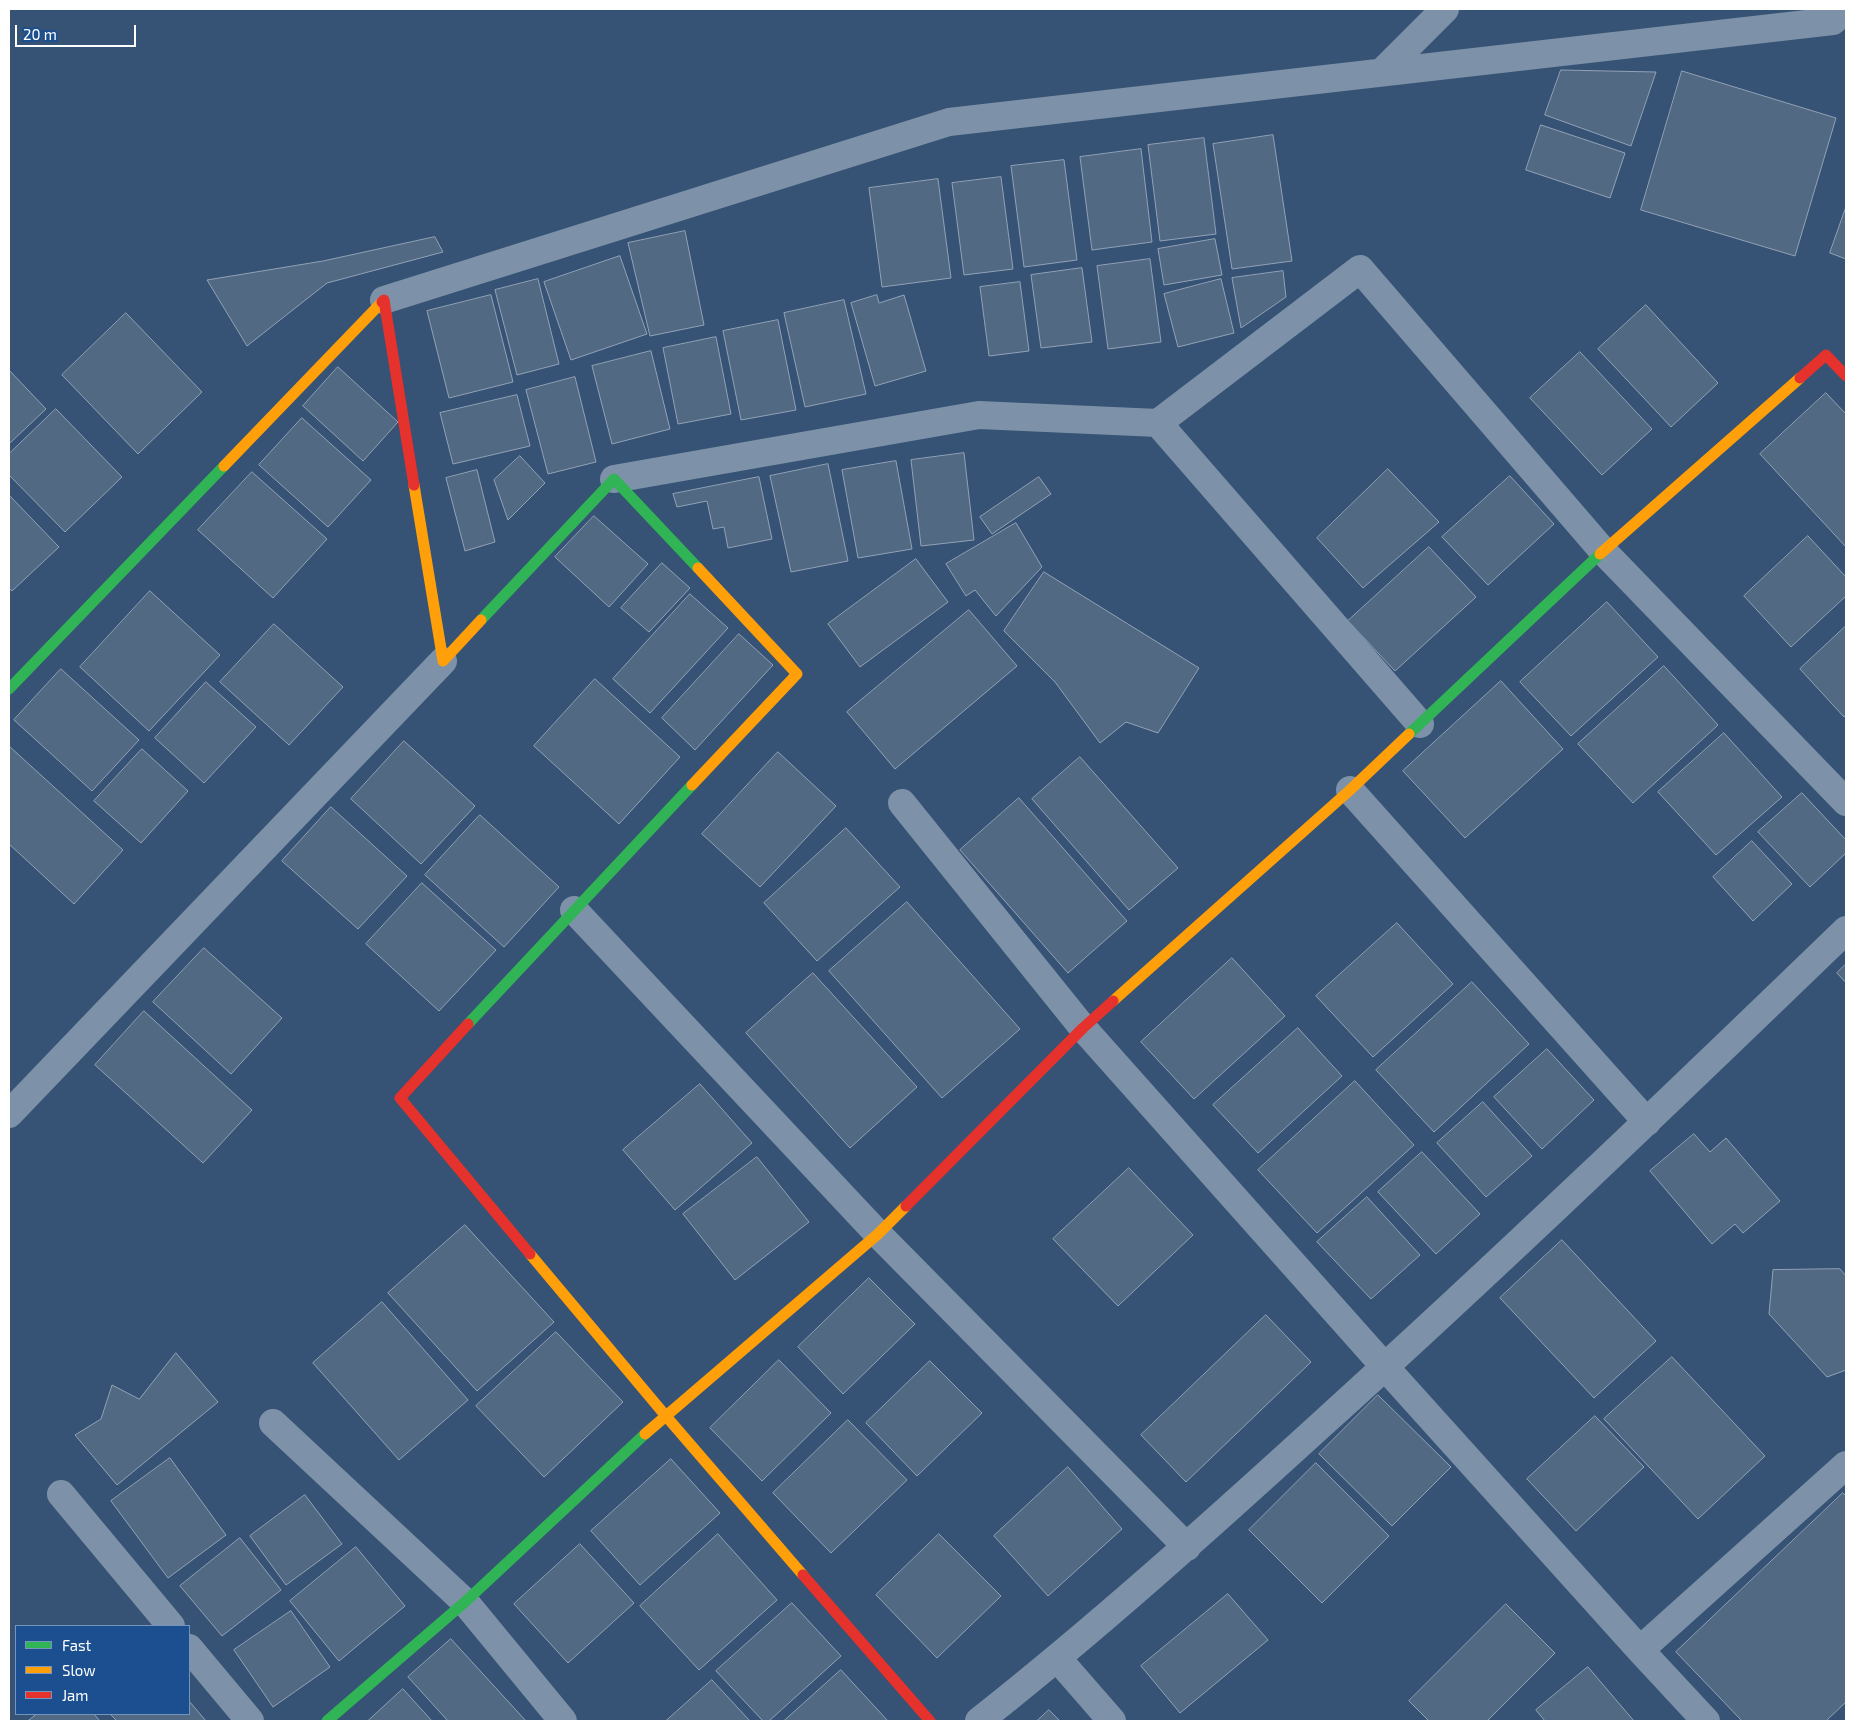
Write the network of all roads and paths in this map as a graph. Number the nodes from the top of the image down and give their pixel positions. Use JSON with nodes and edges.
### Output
{"nodes":[{"id":1,"x":1445,"y":9,"type":"edge"},
{"id":2,"x":1841,"y":21,"type":"edge"},
{"id":3,"x":1383,"y":71,"type":"junction"},
{"id":4,"x":384,"y":300,"type":"junction"},
{"id":5,"x":1846,"y":376,"type":"edge"},
{"id":6,"x":1158,"y":423,"type":"junction"},
{"id":7,"x":614,"y":479,"type":"junction"},
{"id":8,"x":1603,"y":551,"type":"junction"},
{"id":9,"x":443,"y":661,"type":"junction"},
{"id":10,"x":9,"y":689,"type":"edge"},
{"id":11,"x":1420,"y":724,"type":"junction"},
{"id":12,"x":1350,"y":790,"type":"junction"},
{"id":13,"x":1846,"y":802,"type":"edge"},
{"id":14,"x":902,"y":803,"type":"dead end"},
{"id":15,"x":574,"y":910,"type":"junction"},
{"id":16,"x":1846,"y":930,"type":"edge"},
{"id":17,"x":1084,"y":1028,"type":"junction"},
{"id":18,"x":9,"y":1114,"type":"edge"},
{"id":19,"x":1647,"y":1122,"type":"junction"},
{"id":20,"x":878,"y":1234,"type":"junction"},
{"id":21,"x":1384,"y":1368,"type":"junction"},
{"id":22,"x":665,"y":1415,"type":"junction"},
{"id":23,"x":272,"y":1424,"type":"dead end"},
{"id":24,"x":1846,"y":1465,"type":"edge"},
{"id":25,"x":61,"y":1494,"type":"dead end"},
{"id":26,"x":1187,"y":1547,"type":"junction"},
{"id":27,"x":465,"y":1602,"type":"junction"},
{"id":28,"x":170,"y":1625,"type":"edge"},
{"id":29,"x":190,"y":1649,"type":"edge"},
{"id":30,"x":1640,"y":1650,"type":"junction"},
{"id":31,"x":1058,"y":1659,"type":"junction"},
{"id":32,"x":250,"y":1721,"type":"edge"},
{"id":33,"x":327,"y":1721,"type":"edge"},
{"id":34,"x":563,"y":1721,"type":"edge"},
{"id":35,"x":930,"y":1721,"type":"edge"},
{"id":36,"x":979,"y":1721,"type":"edge"},
{"id":37,"x":1112,"y":1721,"type":"edge"},
{"id":38,"x":1706,"y":1721,"type":"edge"}],
"edges":[{"from":1,"to":3,"type":"street"},
{"from":2,"to":3,"type":"street"},
{"from":3,"to":4,"type":"street"},
{"from":4,"to":9,"type":"street"},
{"from":4,"to":10,"type":"street"},
{"from":5,"to":8,"type":"street"},
{"from":6,"to":7,"type":"street"},
{"from":6,"to":8,"type":"street"},
{"from":6,"to":11,"type":"street"},
{"from":7,"to":9,"type":"street"},
{"from":7,"to":15,"type":"street"},
{"from":8,"to":11,"type":"street"},
{"from":8,"to":13,"type":"street"},
{"from":9,"to":18,"type":"street"},
{"from":11,"to":12,"type":"street"},
{"from":12,"to":17,"type":"street"},
{"from":12,"to":19,"type":"street"},
{"from":14,"to":17,"type":"street"},
{"from":15,"to":20,"type":"street"},
{"from":15,"to":22,"type":"street"},
{"from":16,"to":19,"type":"street"},
{"from":17,"to":20,"type":"street"},
{"from":17,"to":21,"type":"street"},
{"from":19,"to":21,"type":"street"},
{"from":20,"to":22,"type":"street"},
{"from":20,"to":26,"type":"street"},
{"from":21,"to":26,"type":"street"},
{"from":21,"to":30,"type":"street"},
{"from":22,"to":27,"type":"street"},
{"from":22,"to":35,"type":"street"},
{"from":23,"to":27,"type":"street"},
{"from":24,"to":30,"type":"street"},
{"from":25,"to":28,"type":"street"},
{"from":26,"to":31,"type":"street"},
{"from":27,"to":33,"type":"street"},
{"from":27,"to":34,"type":"street"},
{"from":29,"to":32,"type":"street"},
{"from":30,"to":38,"type":"street"},
{"from":31,"to":36,"type":"street"},
{"from":31,"to":37,"type":"street"}]}
